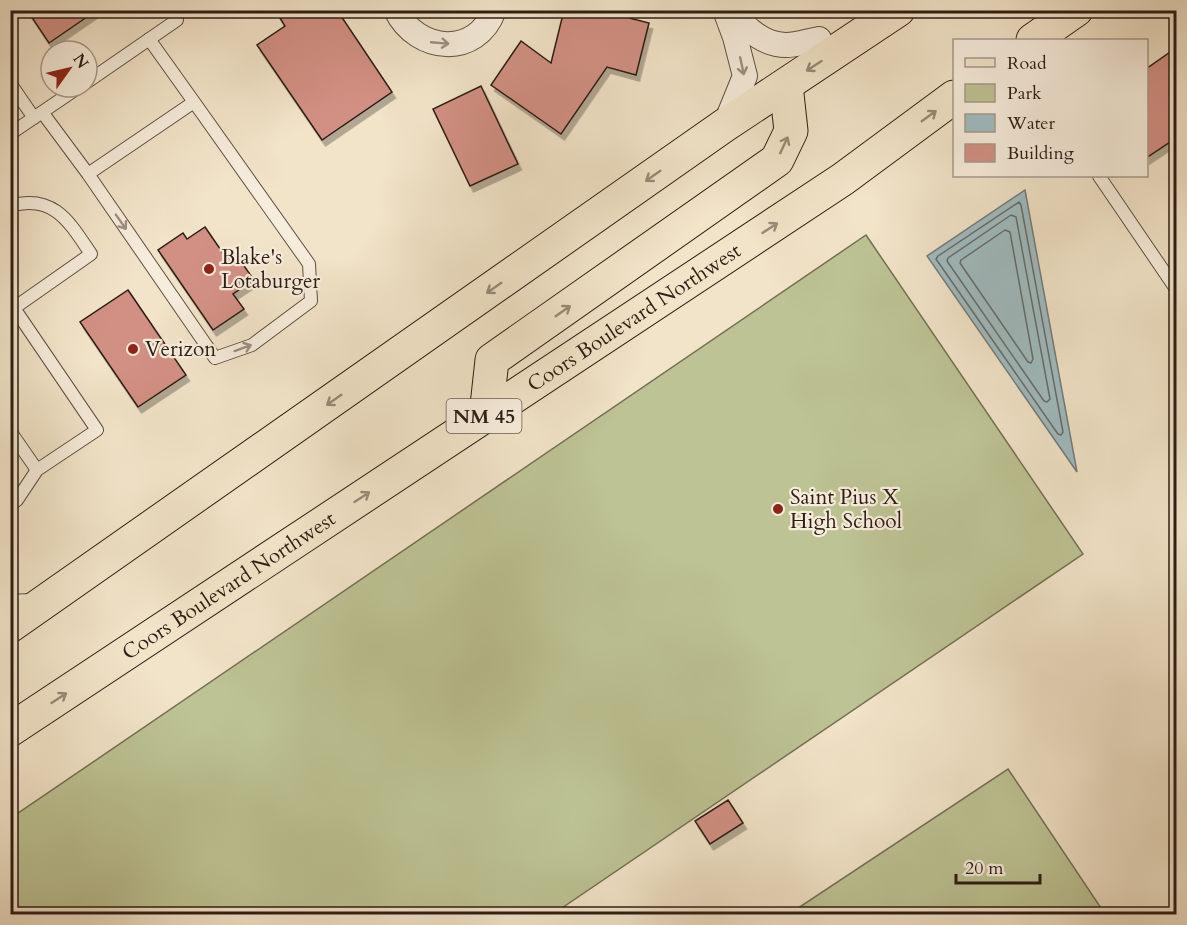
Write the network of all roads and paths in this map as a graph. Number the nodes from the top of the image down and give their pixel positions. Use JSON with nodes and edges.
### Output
{"nodes":[{"id":1,"x":396,"y":10,"type":"edge"},
{"id":2,"x":494,"y":10,"type":"edge"},
{"id":3,"x":725,"y":10,"type":"edge"},
{"id":4,"x":732,"y":10,"type":"edge"},
{"id":5,"x":864,"y":10,"type":"edge"},
{"id":6,"x":898,"y":10,"type":"edge"},
{"id":7,"x":1076,"y":10,"type":"edge"},
{"id":8,"x":177,"y":20,"type":"dead end"},
{"id":9,"x":150,"y":39,"type":"junction"},
{"id":10,"x":819,"y":39,"type":"joint"},
{"id":11,"x":1035,"y":39,"type":"edge"},
{"id":12,"x":99,"y":74,"type":"edge"},
{"id":13,"x":10,"y":83,"type":"edge"},
{"id":14,"x":786,"y":85,"type":"junction"},
{"id":15,"x":953,"y":98,"type":"edge"},
{"id":16,"x":61,"y":99,"type":"edge"},
{"id":17,"x":194,"y":102,"type":"junction"},
{"id":18,"x":38,"y":115,"type":"junction"},
{"id":19,"x":725,"y":125,"type":"junction"},
{"id":20,"x":10,"y":134,"type":"edge"},
{"id":21,"x":88,"y":174,"type":"junction"},
{"id":22,"x":1100,"y":177,"type":"edge"},
{"id":23,"x":10,"y":206,"type":"edge"},
{"id":24,"x":1176,"y":289,"type":"edge"},
{"id":25,"x":12,"y":305,"type":"edge"},
{"id":26,"x":486,"y":416,"type":"junction"},
{"id":27,"x":10,"y":431,"type":"edge"},
{"id":28,"x":37,"y":470,"type":"junction"},
{"id":29,"x":10,"y":505,"type":"edge"},
{"id":30,"x":53,"y":597,"type":"junction"},
{"id":31,"x":10,"y":601,"type":"edge"},
{"id":32,"x":10,"y":626,"type":"edge"},
{"id":33,"x":10,"y":730,"type":"edge"}],
"edges":[{"from":1,"to":2,"type":"street","one_way":true},
{"from":3,"to":19,"type":"street","one_way":true},
{"from":4,"to":10,"type":"street"},
{"from":5,"to":10,"type":"main road"},
{"from":6,"to":14,"type":"main road","one_way":true},
{"from":7,"to":11,"type":"main road"},
{"from":8,"to":9,"type":"lane"},
{"from":9,"to":12,"type":"lane"},
{"from":9,"to":17,"type":"lane"},
{"from":13,"to":18,"type":"lane"},
{"from":14,"to":19,"type":"main road"},
{"from":26,"to":14,"type":"main road","one_way":true},
{"from":26,"to":15,"type":"main road","name":"Coors Boulevard Northwest","number":"NM 45","one_way":true},
{"from":16,"to":18,"type":"lane"},
{"from":17,"to":21,"type":"lane"},
{"from":21,"to":17,"type":"lane","one_way":true},
{"from":18,"to":20,"type":"lane"},
{"from":18,"to":21,"type":"lane"},
{"from":19,"to":30,"type":"main road","one_way":true},
{"from":22,"to":24,"type":"lane"},
{"from":23,"to":25,"type":"lane"},
{"from":25,"to":28,"type":"lane"},
{"from":33,"to":26,"type":"main road","name":"Coors Boulevard Northwest","number":"NM 45","one_way":true},
{"from":27,"to":28,"type":"lane"},
{"from":28,"to":29,"type":"lane"},
{"from":30,"to":31,"type":"lane"},
{"from":30,"to":32,"type":"main road"}]}
